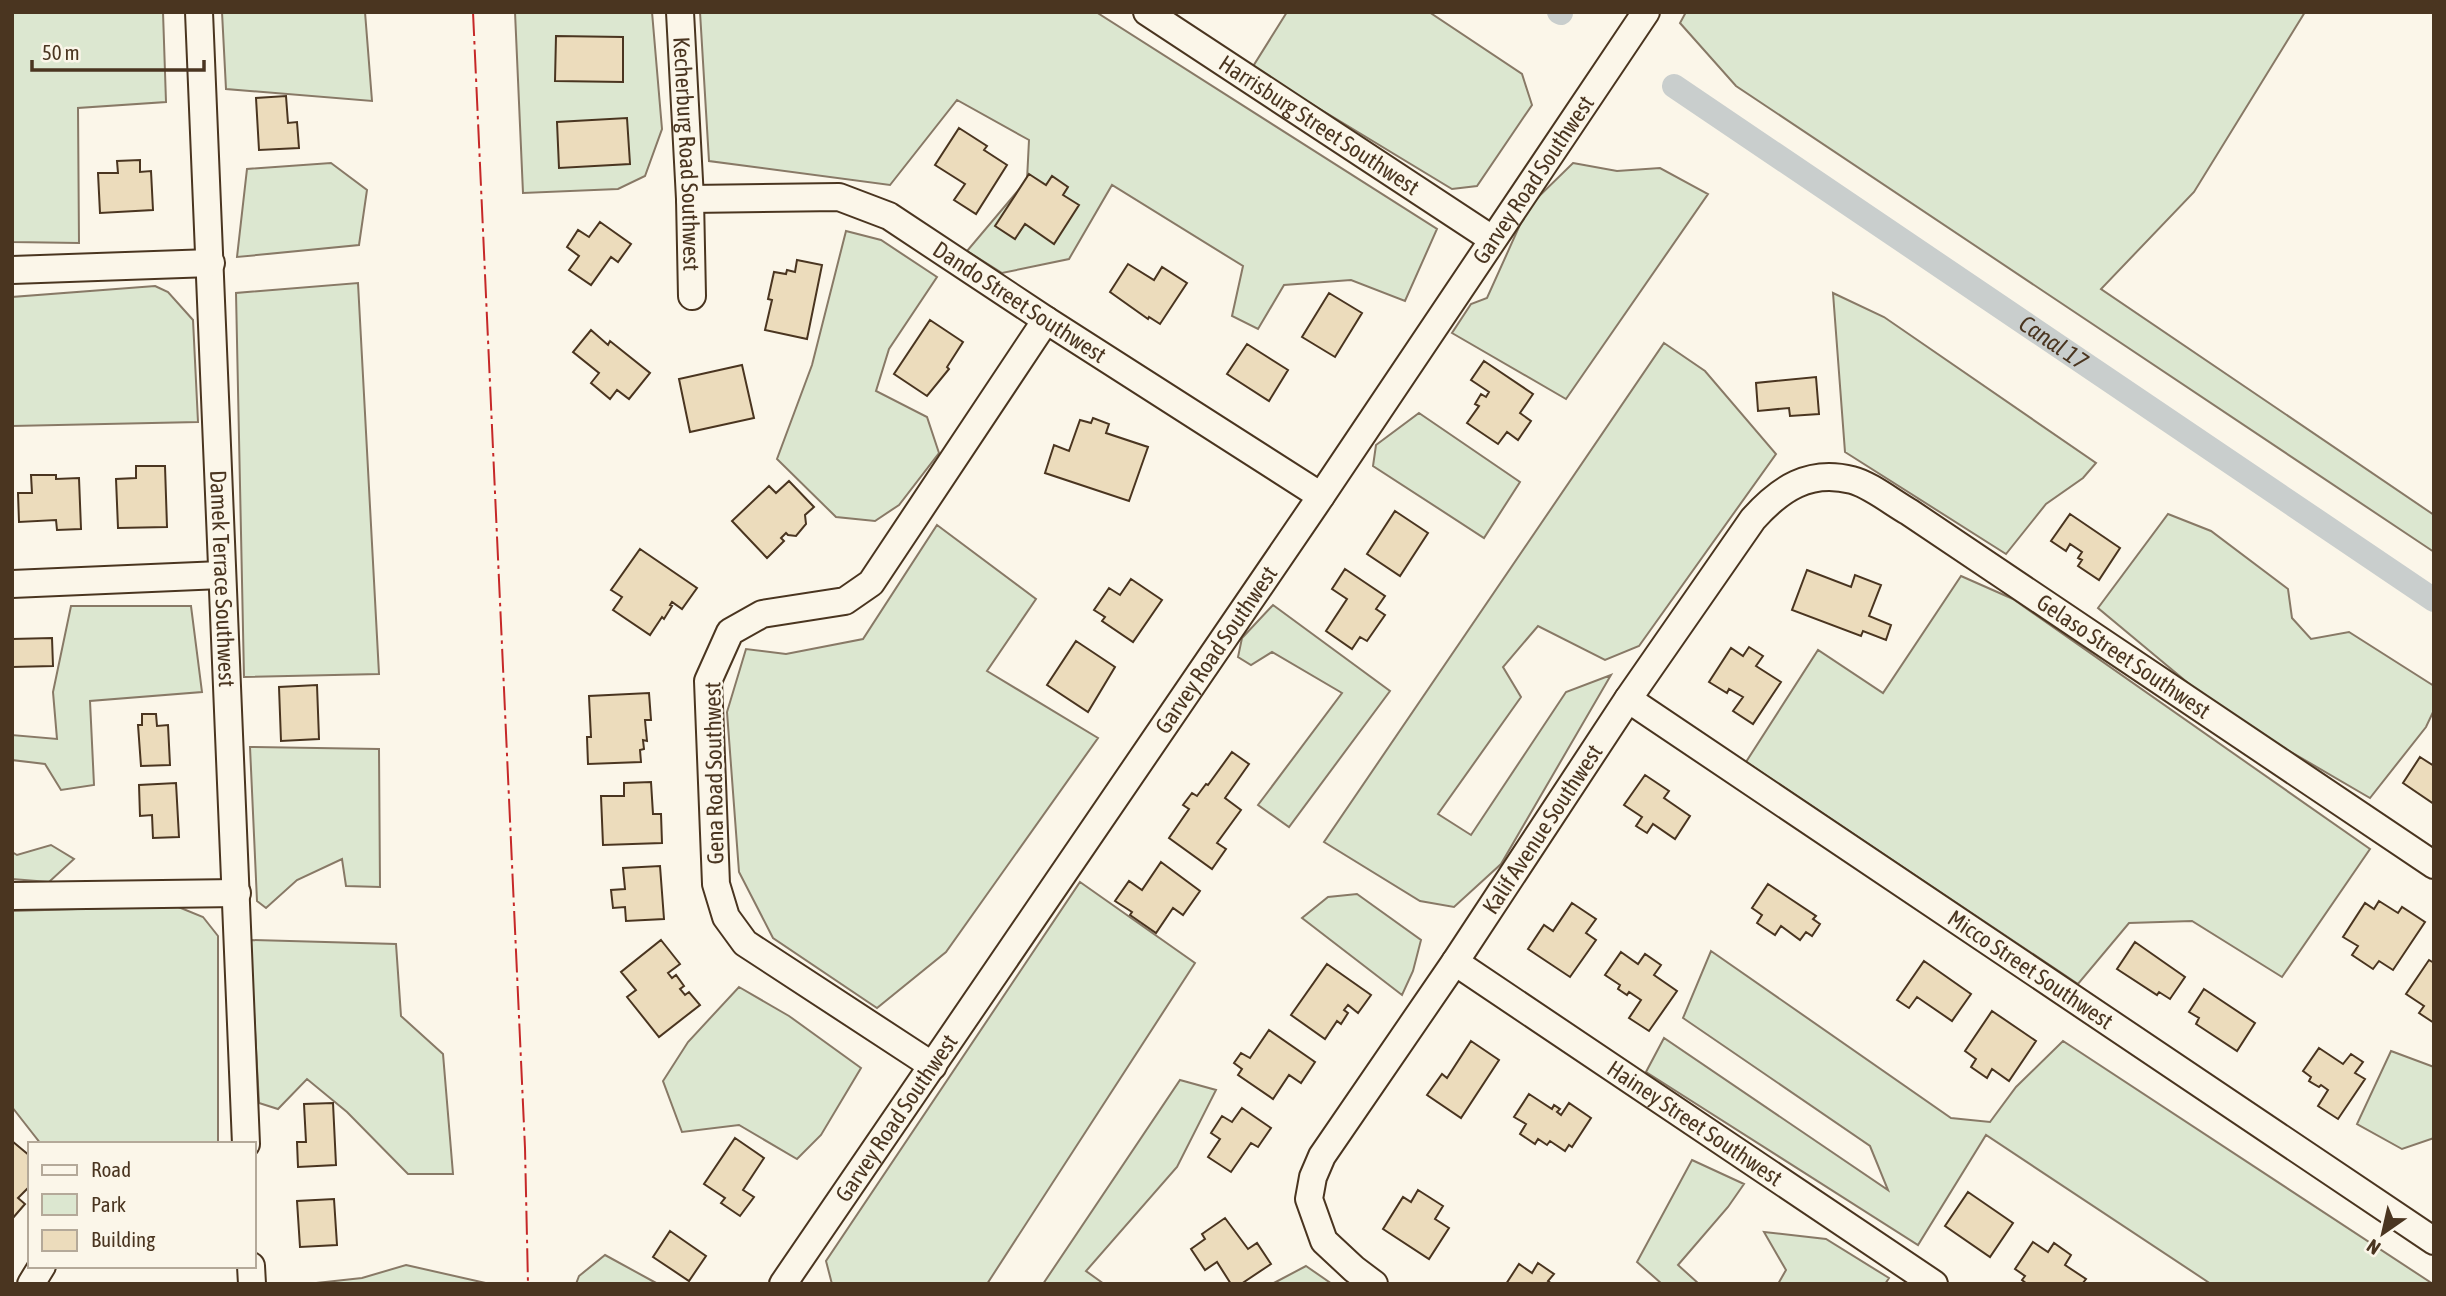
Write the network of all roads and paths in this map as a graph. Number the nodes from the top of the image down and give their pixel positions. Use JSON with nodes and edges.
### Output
{"nodes":[{"id":1,"x":199,"y":12,"type":"edge"},
{"id":2,"x":680,"y":12,"type":"edge"},
{"id":3,"x":1147,"y":12,"type":"edge"},
{"id":4,"x":1646,"y":12,"type":"edge"},
{"id":5,"x":690,"y":199,"type":"junction"},
{"id":6,"x":1492,"y":239,"type":"junction"},
{"id":7,"x":211,"y":263,"type":"junction"},
{"id":8,"x":12,"y":270,"type":"edge"},
{"id":9,"x":692,"y":296,"type":"dead end"},
{"id":10,"x":1046,"y":320,"type":"junction"},
{"id":11,"x":1801,"y":481,"type":"joint"},
{"id":12,"x":1321,"y":496,"type":"junction"},
{"id":13,"x":221,"y":575,"type":"junction"},
{"id":14,"x":12,"y":584,"type":"edge"},
{"id":15,"x":1628,"y":699,"type":"junction"},
{"id":16,"x":2434,"y":864,"type":"edge"},
{"id":17,"x":237,"y":893,"type":"junction"},
{"id":18,"x":12,"y":896,"type":"edge"},
{"id":19,"x":1455,"y":962,"type":"junction"},
{"id":20,"x":933,"y":1066,"type":"junction"},
{"id":21,"x":246,"y":1142,"type":"edge"},
{"id":22,"x":2434,"y":1241,"type":"edge"},
{"id":23,"x":41,"y":1268,"type":"edge"},
{"id":24,"x":786,"y":1283,"type":"edge"},
{"id":25,"x":31,"y":1284,"type":"edge"},
{"id":26,"x":1374,"y":1284,"type":"edge"},
{"id":27,"x":1934,"y":1284,"type":"edge"}],
"edges":[{"from":1,"to":7,"type":"street","name":"Damek Terrace Southwest"},
{"from":2,"to":5,"type":"street","name":"Kecherburg Road Southwest"},
{"from":3,"to":6,"type":"street","name":"Harrisburg Street Southwest"},
{"from":4,"to":6,"type":"street","name":"Garvey Road Southwest"},
{"from":5,"to":9,"type":"street","name":"Kecherburg Road Southwest"},
{"from":5,"to":10,"type":"street","name":"Dando Street Southwest"},
{"from":6,"to":12,"type":"street","name":"Garvey Road Southwest"},
{"from":7,"to":8,"type":"street"},
{"from":7,"to":13,"type":"street","name":"Damek Terrace Southwest"},
{"from":10,"to":12,"type":"street","name":"Dando Street Southwest"},
{"from":10,"to":20,"type":"street","name":"Gena Road Southwest"},
{"from":11,"to":15,"type":"street","name":"Kalif Avenue Southwest"},
{"from":11,"to":16,"type":"street","name":"Gelaso Street Southwest"},
{"from":12,"to":20,"type":"street","name":"Garvey Road Southwest"},
{"from":13,"to":14,"type":"street"},
{"from":13,"to":17,"type":"street","name":"Damek Terrace Southwest"},
{"from":15,"to":19,"type":"street","name":"Kalif Avenue Southwest"},
{"from":15,"to":22,"type":"street","name":"Micco Street Southwest"},
{"from":17,"to":18,"type":"street"},
{"from":17,"to":21,"type":"street","name":"Damek Terrace Southwest"},
{"from":19,"to":26,"type":"street","name":"Kalif Avenue Southwest"},
{"from":19,"to":27,"type":"street","name":"Hainey Street Southwest"},
{"from":20,"to":24,"type":"street","name":"Garvey Road Southwest"},
{"from":23,"to":25,"type":"street"}]}
